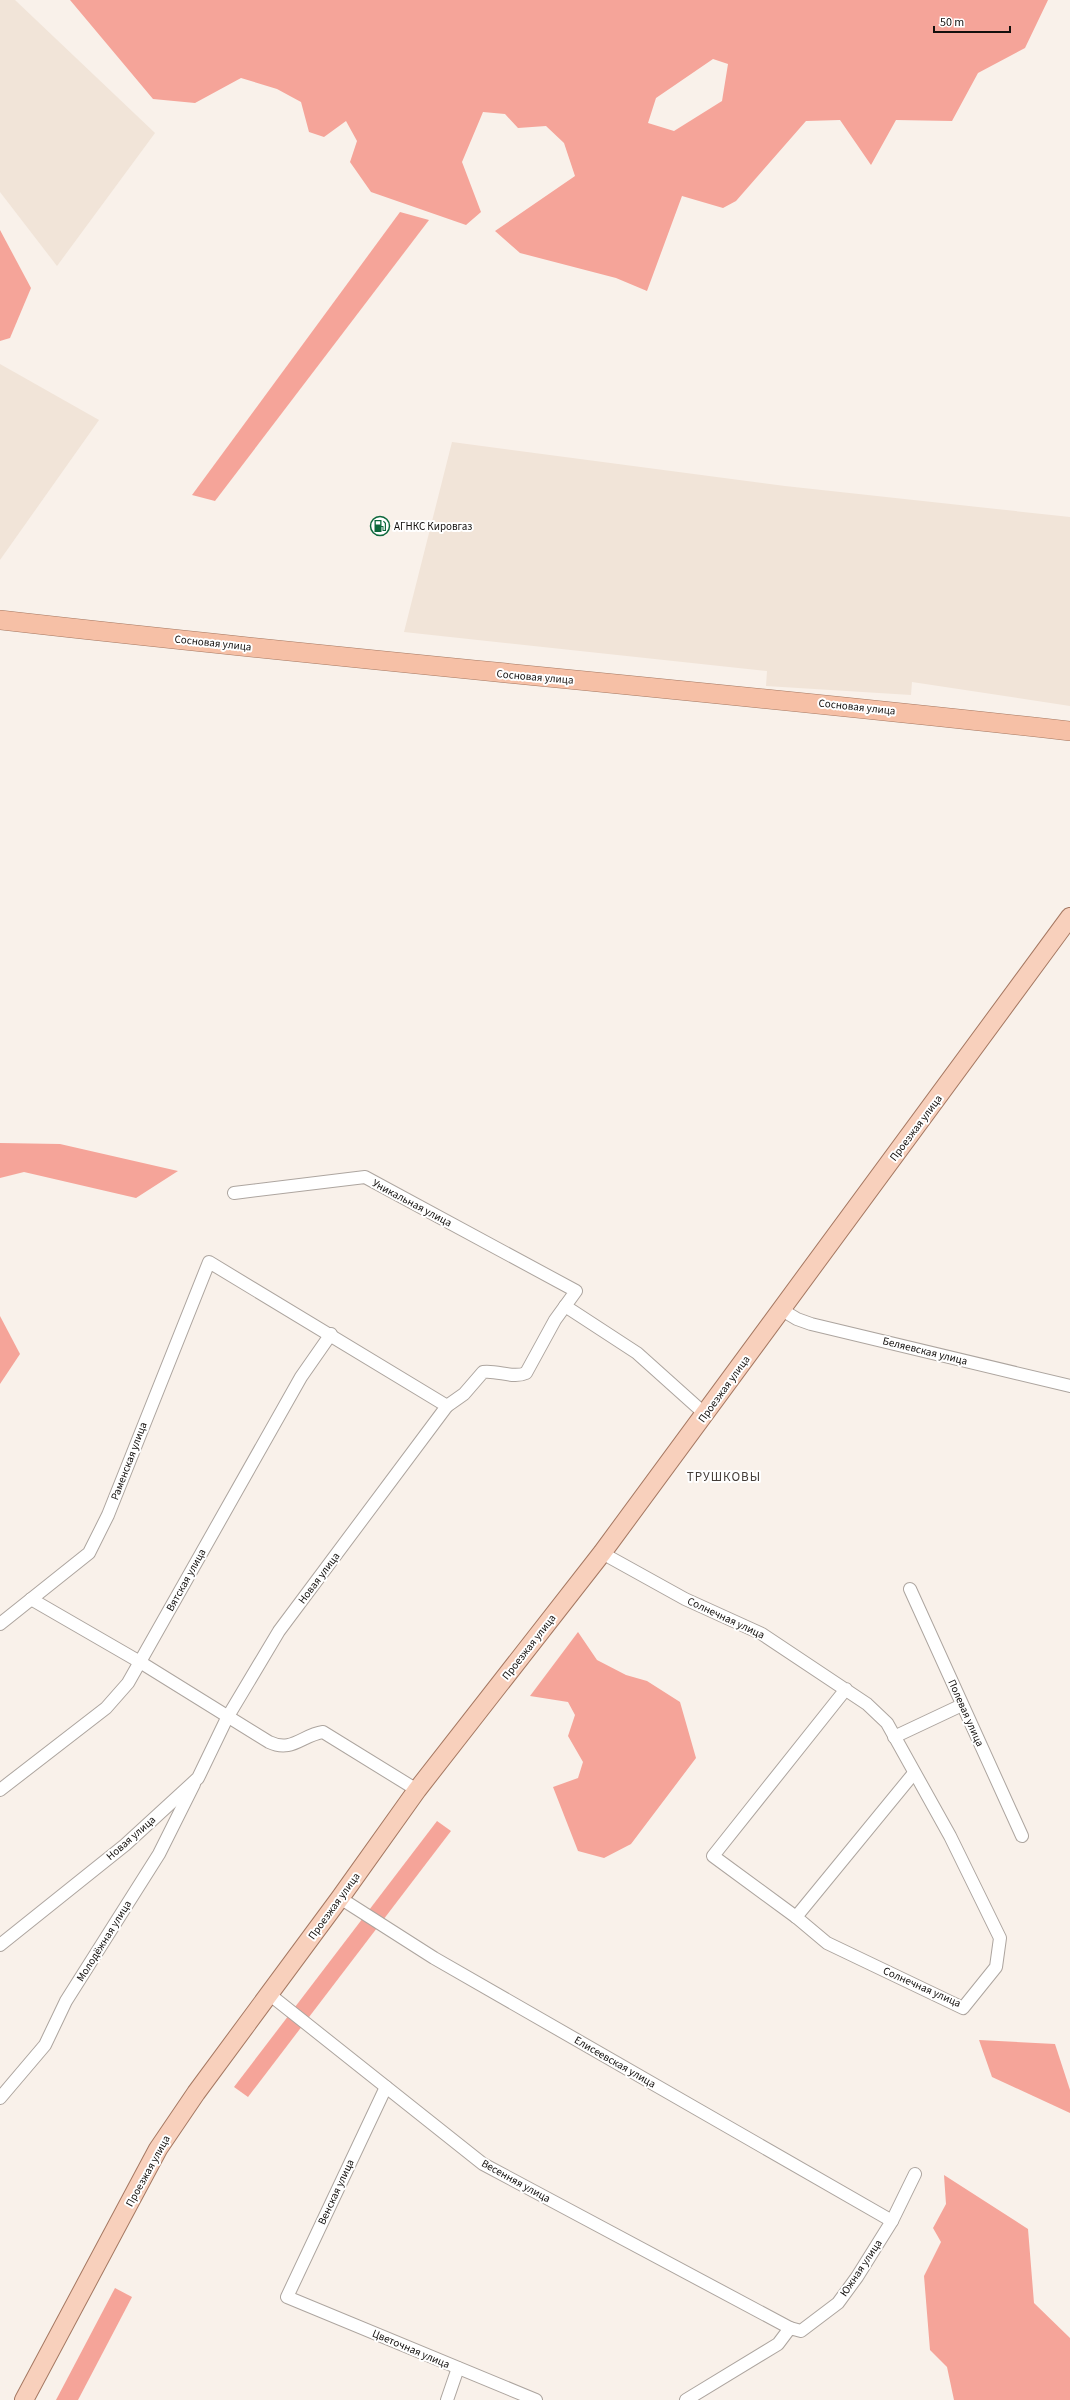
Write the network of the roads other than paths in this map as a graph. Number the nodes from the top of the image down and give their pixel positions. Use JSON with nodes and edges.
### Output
{"nodes":[{"id":1,"x":0,"y":620,"type":"edge"},
{"id":2,"x":1070,"y":731,"type":"edge"},
{"id":3,"x":1070,"y":917,"type":"edge"},
{"id":4,"x":234,"y":1193,"type":"dead end"},
{"id":5,"x":565,"y":1306,"type":"junction"},
{"id":6,"x":782,"y":1310,"type":"junction"},
{"id":7,"x":331,"y":1334,"type":"junction"},
{"id":8,"x":1070,"y":1386,"type":"edge"},
{"id":9,"x":447,"y":1406,"type":"junction"},
{"id":10,"x":705,"y":1414,"type":"junction"},
{"id":11,"x":602,"y":1554,"type":"junction"},
{"id":12,"x":910,"y":1589,"type":"dead end"},
{"id":13,"x":31,"y":1599,"type":"junction"},
{"id":14,"x":0,"y":1624,"type":"edge"},
{"id":15,"x":140,"y":1662,"type":"junction"},
{"id":16,"x":846,"y":1690,"type":"junction"},
{"id":17,"x":962,"y":1705,"type":"junction"},
{"id":18,"x":227,"y":1718,"type":"junction"},
{"id":19,"x":894,"y":1737,"type":"junction"},
{"id":20,"x":914,"y":1773,"type":"junction"},
{"id":21,"x":198,"y":1778,"type":"junction"},
{"id":22,"x":0,"y":1790,"type":"edge"},
{"id":23,"x":417,"y":1790,"type":"junction"},
{"id":24,"x":1022,"y":1836,"type":"dead end"},
{"id":25,"x":340,"y":1898,"type":"junction"},
{"id":26,"x":796,"y":1917,"type":"junction"},
{"id":27,"x":0,"y":1945,"type":"edge"},
{"id":28,"x":269,"y":1994,"type":"junction"},
{"id":29,"x":386,"y":2087,"type":"junction"},
{"id":30,"x":0,"y":2098,"type":"edge"},
{"id":31,"x":915,"y":2174,"type":"dead end"},
{"id":32,"x":892,"y":2221,"type":"junction"},
{"id":33,"x":287,"y":2297,"type":"joint"},
{"id":34,"x":790,"y":2328,"type":"junction"},
{"id":35,"x":458,"y":2368,"type":"junction"},
{"id":36,"x":24,"y":2400,"type":"edge"},
{"id":37,"x":447,"y":2400,"type":"edge"},
{"id":38,"x":536,"y":2400,"type":"edge"},
{"id":39,"x":686,"y":2400,"type":"edge"}],
"edges":[{"from":1,"to":2,"type":"highway","name":"Сосновая улица"},
{"from":3,"to":6,"type":"main road","name":"Проезжая улица"},
{"from":4,"to":5,"type":"street","name":"Уникальная улица"},
{"from":5,"to":9,"type":"street","name":"Новая улица"},
{"from":5,"to":10,"type":"street"},
{"from":6,"to":8,"type":"street","name":"Беляевская улица"},
{"from":6,"to":10,"type":"main road","name":"Проезжая улица"},
{"from":7,"to":9,"type":"street"},
{"from":7,"to":13,"type":"street","name":"Раменская улица"},
{"from":7,"to":15,"type":"street","name":"Вятская улица"},
{"from":9,"to":18,"type":"street","name":"Новая улица"},
{"from":10,"to":11,"type":"main road","name":"Проезжая улица"},
{"from":11,"to":16,"type":"street","name":"Солнечная улица"},
{"from":11,"to":23,"type":"main road","name":"Проезжая улица"},
{"from":12,"to":17,"type":"street","name":"Полевая улица"},
{"from":13,"to":14,"type":"street","name":"Раменская улица"},
{"from":13,"to":15,"type":"street"},
{"from":15,"to":18,"type":"street"},
{"from":15,"to":22,"type":"street","name":"Вятская улица"},
{"from":16,"to":19,"type":"street","name":"Солнечная улица"},
{"from":16,"to":26,"type":"street","name":"Солнечная улица"},
{"from":17,"to":19,"type":"street"},
{"from":17,"to":24,"type":"street","name":"Полевая улица"},
{"from":18,"to":21,"type":"street","name":"Новая улица"},
{"from":18,"to":23,"type":"street"},
{"from":19,"to":20,"type":"street","name":"Солнечная улица"},
{"from":20,"to":26,"type":"street"},
{"from":20,"to":26,"type":"street","name":"Солнечная улица"},
{"from":21,"to":27,"type":"street","name":"Новая улица"},
{"from":21,"to":30,"type":"street","name":"Молодёжная улица"},
{"from":23,"to":25,"type":"main road","name":"Проезжая улица"},
{"from":25,"to":28,"type":"main road","name":"Проезжая улица"},
{"from":25,"to":32,"type":"street","name":"Елисеевская улица"},
{"from":28,"to":29,"type":"street","name":"Весенняя улица"},
{"from":28,"to":36,"type":"main road","name":"Проезжая улица"},
{"from":29,"to":33,"type":"street","name":"Венская улица"},
{"from":29,"to":34,"type":"street","name":"Весенняя улица"},
{"from":31,"to":32,"type":"street","name":"Южная улица"},
{"from":32,"to":34,"type":"street","name":"Южная улица"},
{"from":33,"to":35,"type":"street","name":"Цветочная улица"},
{"from":34,"to":39,"type":"street"},
{"from":35,"to":37,"type":"street"},
{"from":35,"to":38,"type":"street","name":"Цветочная улица"}]}
